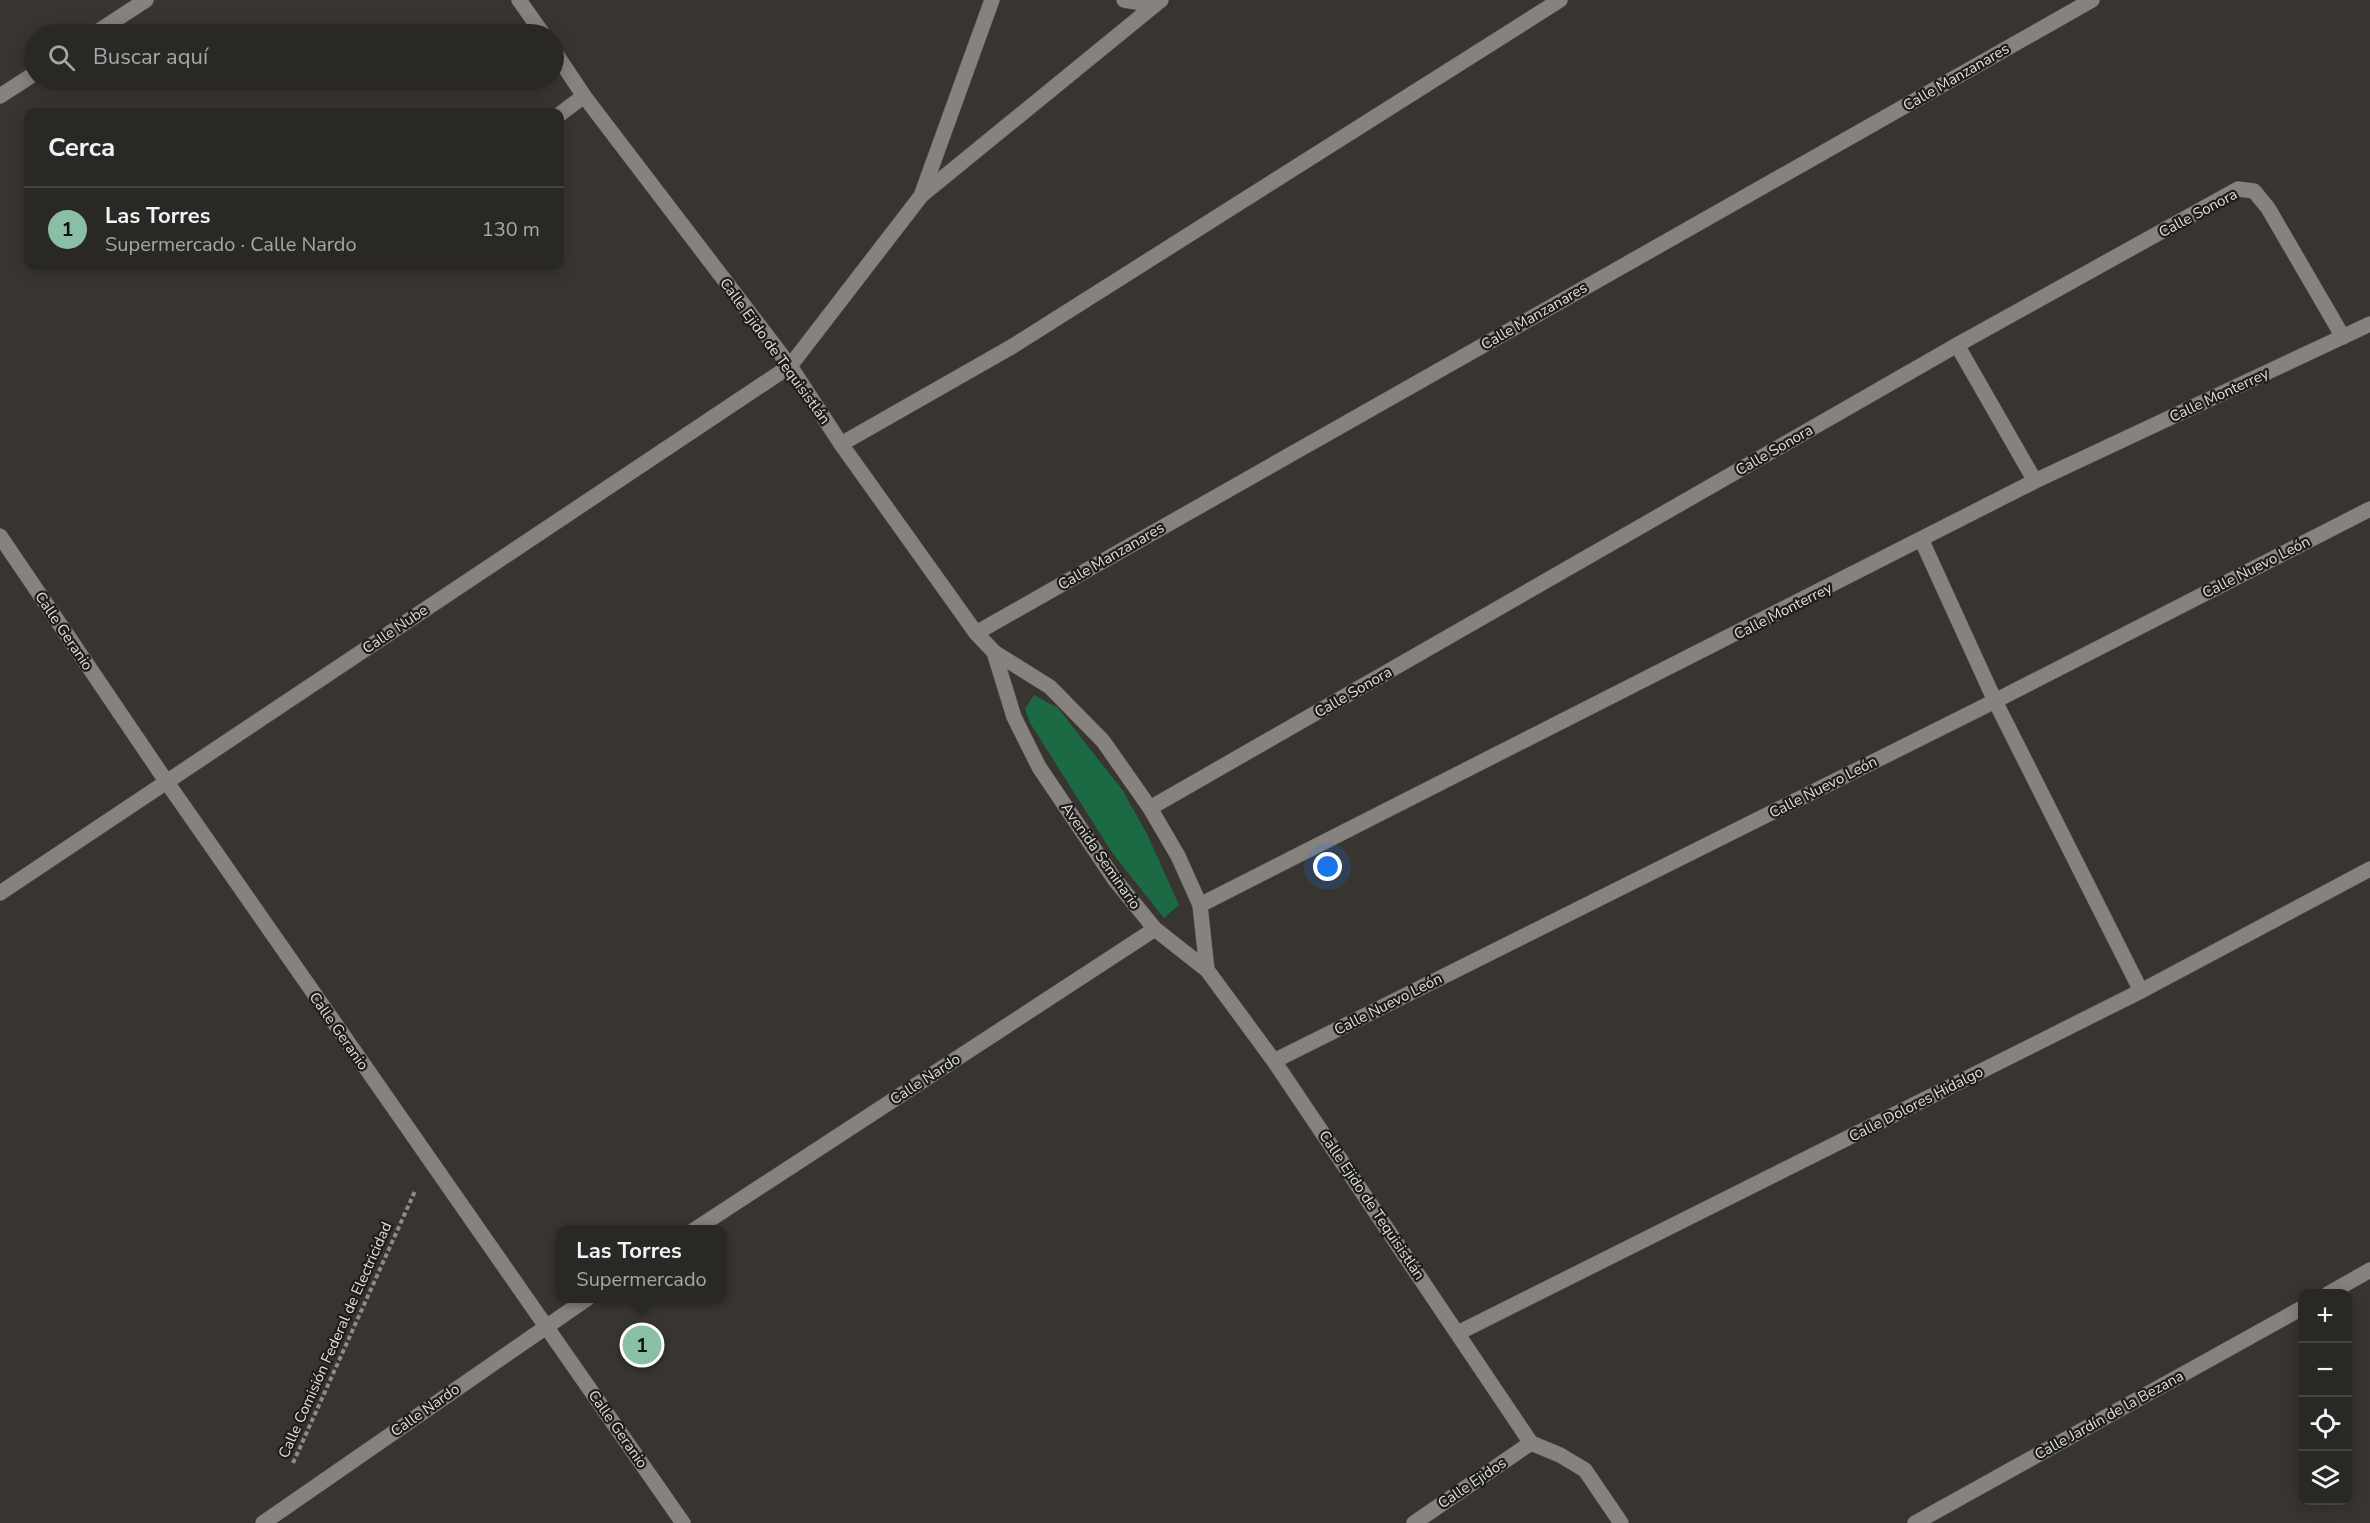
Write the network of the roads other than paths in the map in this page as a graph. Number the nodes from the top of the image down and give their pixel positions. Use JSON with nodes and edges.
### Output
{"nodes":[{"id":1,"x":146,"y":0,"type":"edge"},
{"id":2,"x":519,"y":0,"type":"edge"},
{"id":3,"x":992,"y":0,"type":"edge"},
{"id":4,"x":1124,"y":0,"type":"edge"},
{"id":5,"x":1560,"y":0,"type":"edge"},
{"id":6,"x":2092,"y":0,"type":"edge"},
{"id":7,"x":1157,"y":2,"type":"edge"},
{"id":8,"x":109,"y":24,"type":"edge"},
{"id":9,"x":536,"y":24,"type":"edge"},
{"id":10,"x":564,"y":66,"type":"edge"},
{"id":11,"x":24,"y":80,"type":"edge"},
{"id":12,"x":0,"y":96,"type":"edge"},
{"id":13,"x":584,"y":96,"type":"junction"},
{"id":14,"x":564,"y":111,"type":"edge"},
{"id":15,"x":921,"y":196,"type":"junction"},
{"id":16,"x":2370,"y":324,"type":"edge"},
{"id":17,"x":2343,"y":337,"type":"junction"},
{"id":18,"x":1957,"y":345,"type":"junction"},
{"id":19,"x":790,"y":366,"type":"junction"},
{"id":20,"x":841,"y":444,"type":"junction"},
{"id":21,"x":2035,"y":481,"type":"junction"},
{"id":22,"x":2370,"y":509,"type":"edge"},
{"id":23,"x":0,"y":536,"type":"edge"},
{"id":24,"x":1922,"y":541,"type":"junction"},
{"id":25,"x":976,"y":633,"type":"junction"},
{"id":26,"x":994,"y":652,"type":"junction"},
{"id":27,"x":1995,"y":701,"type":"junction"},
{"id":28,"x":166,"y":781,"type":"junction"},
{"id":29,"x":1150,"y":808,"type":"junction"},
{"id":30,"x":2370,"y":869,"type":"edge"},
{"id":31,"x":0,"y":893,"type":"edge"},
{"id":32,"x":1200,"y":905,"type":"junction"},
{"id":33,"x":1155,"y":929,"type":"junction"},
{"id":34,"x":1207,"y":970,"type":"junction"},
{"id":35,"x":2140,"y":991,"type":"junction"},
{"id":36,"x":1274,"y":1061,"type":"junction"},
{"id":37,"x":702,"y":1225,"type":"edge"},
{"id":38,"x":2370,"y":1270,"type":"edge"},
{"id":39,"x":2335,"y":1289,"type":"edge"},
{"id":40,"x":582,"y":1303,"type":"edge"},
{"id":41,"x":2298,"y":1310,"type":"edge"},
{"id":42,"x":546,"y":1326,"type":"junction"},
{"id":43,"x":1458,"y":1333,"type":"junction"},
{"id":44,"x":1531,"y":1443,"type":"junction"},
{"id":45,"x":262,"y":1523,"type":"edge"},
{"id":46,"x":683,"y":1523,"type":"edge"},
{"id":47,"x":1414,"y":1523,"type":"edge"},
{"id":48,"x":1622,"y":1523,"type":"edge"},
{"id":49,"x":1915,"y":1523,"type":"edge"}],
"edges":[{"from":1,"to":8,"type":"street"},
{"from":2,"to":9,"type":"street"},
{"from":3,"to":15,"type":"street"},
{"from":4,"to":7,"type":"street"},
{"from":5,"to":20,"type":"street"},
{"from":6,"to":25,"type":"street","name":"Calle Manzanares"},
{"from":7,"to":15,"type":"street"},
{"from":10,"to":13,"type":"street","name":"Calle Ejido de Tequisistlán"},
{"from":11,"to":12,"type":"street"},
{"from":13,"to":14,"type":"street"},
{"from":13,"to":19,"type":"street","name":"Calle Ejido de Tequisistlán"},
{"from":15,"to":19,"type":"street","name":"Calle Nube"},
{"from":16,"to":17,"type":"street","name":"Calle Monterrey"},
{"from":17,"to":18,"type":"street","name":"Calle Sonora"},
{"from":17,"to":21,"type":"street","name":"Calle Monterrey"},
{"from":18,"to":21,"type":"street"},
{"from":18,"to":29,"type":"street","name":"Calle Sonora"},
{"from":19,"to":20,"type":"street","name":"Calle Ejido de Tequisistlán"},
{"from":19,"to":28,"type":"street","name":"Calle Nube"},
{"from":20,"to":25,"type":"street","name":"Calle Ejido de Tequisistlán"},
{"from":21,"to":24,"type":"street","name":"Calle Monterrey"},
{"from":22,"to":27,"type":"street","name":"Calle Nuevo León"},
{"from":23,"to":28,"type":"street","name":"Calle Geranio"},
{"from":24,"to":27,"type":"street"},
{"from":24,"to":32,"type":"street","name":"Calle Monterrey"},
{"from":25,"to":26,"type":"street","name":"Calle Ejido de Tequisistlán"},
{"from":26,"to":29,"type":"street"},
{"from":26,"to":33,"type":"street","name":"Avenida Seminario"},
{"from":27,"to":35,"type":"street"},
{"from":27,"to":36,"type":"street","name":"Calle Nuevo León"},
{"from":28,"to":31,"type":"street","name":"Calle Nube"},
{"from":28,"to":42,"type":"street","name":"Calle Geranio"},
{"from":29,"to":32,"type":"street"},
{"from":30,"to":35,"type":"street","name":"Calle Dolores Hidalgo"},
{"from":32,"to":34,"type":"street"},
{"from":33,"to":34,"type":"street","name":"Avenida Seminario"},
{"from":33,"to":37,"type":"street","name":"Calle Nardo"},
{"from":34,"to":36,"type":"street","name":"Calle Ejido de Tequisistlán"},
{"from":35,"to":43,"type":"street","name":"Calle Dolores Hidalgo"},
{"from":36,"to":43,"type":"street","name":"Calle Ejido de Tequisistlán"},
{"from":38,"to":39,"type":"street"},
{"from":40,"to":42,"type":"street","name":"Calle Nardo"},
{"from":41,"to":49,"type":"street","name":"Calle Jardín de la Bezana"},
{"from":42,"to":45,"type":"street","name":"Calle Nardo"},
{"from":42,"to":46,"type":"street","name":"Calle Geranio"},
{"from":43,"to":44,"type":"street","name":"Calle Ejido de Tequisistlán"},
{"from":44,"to":47,"type":"street","name":"Calle Ejidos"},
{"from":44,"to":48,"type":"street"}]}
